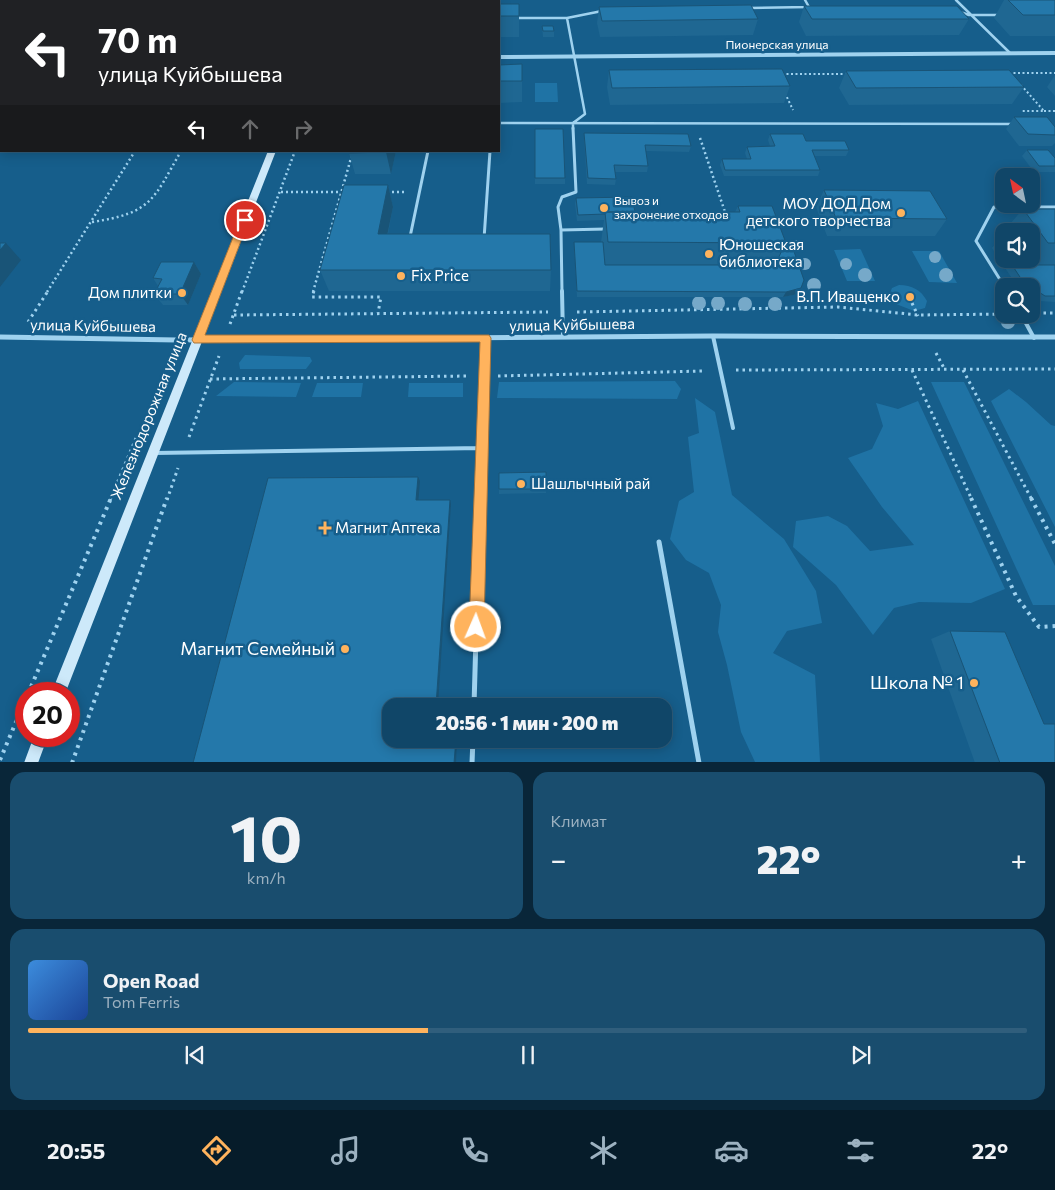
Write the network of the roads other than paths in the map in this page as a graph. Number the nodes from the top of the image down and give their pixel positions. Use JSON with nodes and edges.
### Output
{"nodes":[{"id":1,"x":804,"y":0,"type":"edge"},
{"id":2,"x":956,"y":0,"type":"edge"},
{"id":3,"x":741,"y":8,"type":"edge"},
{"id":4,"x":952,"y":9,"type":"edge"},
{"id":5,"x":606,"y":11,"type":"edge"},
{"id":6,"x":969,"y":15,"type":"junction"},
{"id":7,"x":1007,"y":15,"type":"dead end"},
{"id":8,"x":508,"y":18,"type":"edge"},
{"id":9,"x":567,"y":18,"type":"junction"},
{"id":10,"x":1010,"y":53,"type":"junction"},
{"id":11,"x":1055,"y":53,"type":"edge"},
{"id":12,"x":573,"y":56,"type":"junction"},
{"id":13,"x":500,"y":57,"type":"edge"},
{"id":14,"x":500,"y":123,"type":"edge"},
{"id":15,"x":573,"y":123,"type":"junction"},
{"id":16,"x":1015,"y":124,"type":"edge"},
{"id":17,"x":272,"y":152,"type":"edge"},
{"id":18,"x":428,"y":152,"type":"edge"},
{"id":19,"x":490,"y":152,"type":"edge"},
{"id":20,"x":1055,"y":207,"type":"edge"},
{"id":21,"x":611,"y":229,"type":"edge"},
{"id":22,"x":561,"y":230,"type":"junction"},
{"id":23,"x":408,"y":244,"type":"edge"},
{"id":24,"x":484,"y":244,"type":"edge"},
{"id":25,"x":999,"y":278,"type":"edge"},
{"id":26,"x":1026,"y":323,"type":"edge"},
{"id":27,"x":713,"y":336,"type":"junction"},
{"id":28,"x":0,"y":337,"type":"edge"},
{"id":29,"x":564,"y":337,"type":"junction"},
{"id":30,"x":1055,"y":337,"type":"edge"},
{"id":31,"x":485,"y":338,"type":"junction"},
{"id":32,"x":1034,"y":338,"type":"junction"},
{"id":33,"x":198,"y":340,"type":"junction"},
{"id":34,"x":733,"y":428,"type":"dead end"},
{"id":35,"x":482,"y":448,"type":"junction"},
{"id":36,"x":153,"y":453,"type":"junction"},
{"id":37,"x":659,"y":542,"type":"dead end"},
{"id":38,"x":63,"y":682,"type":"edge"},
{"id":39,"x":474,"y":698,"type":"edge"},
{"id":40,"x":37,"y":747,"type":"edge"},
{"id":41,"x":473,"y":748,"type":"edge"},
{"id":42,"x":31,"y":762,"type":"edge"},
{"id":43,"x":472,"y":762,"type":"edge"},
{"id":44,"x":700,"y":762,"type":"edge"}],
"edges":[{"from":1,"to":3,"type":"lane"},
{"from":2,"to":6,"type":"lane"},
{"from":4,"to":6,"type":"lane"},
{"from":5,"to":9,"type":"lane"},
{"from":6,"to":7,"type":"lane"},
{"from":6,"to":10,"type":"lane"},
{"from":8,"to":9,"type":"lane"},
{"from":9,"to":12,"type":"lane"},
{"from":10,"to":11,"type":"street","name":"Пионерская улица"},
{"from":10,"to":12,"type":"street","name":"Пионерская улица"},
{"from":12,"to":13,"type":"street","name":"Пионерская улица"},
{"from":12,"to":15,"type":"lane"},
{"from":14,"to":15,"type":"lane"},
{"from":15,"to":16,"type":"lane"},
{"from":15,"to":22,"type":"lane"},
{"from":17,"to":33,"type":"main road","name":"Железнодорожная улица"},
{"from":18,"to":23,"type":"lane"},
{"from":19,"to":24,"type":"lane"},
{"from":20,"to":25,"type":"lane"},
{"from":21,"to":22,"type":"lane"},
{"from":22,"to":29,"type":"lane"},
{"from":26,"to":32,"type":"lane"},
{"from":27,"to":29,"type":"street","name":"улица Куйбышева"},
{"from":27,"to":32,"type":"street","name":"улица Куйбышева"},
{"from":27,"to":34,"type":"lane"},
{"from":28,"to":33,"type":"street","name":"улица Куйбышева"},
{"from":29,"to":31,"type":"street","name":"улица Куйбышева"},
{"from":30,"to":32,"type":"street","name":"улица Куйбышева"},
{"from":31,"to":33,"type":"street","name":"улица Куйбышева"},
{"from":31,"to":35,"type":"lane"},
{"from":33,"to":36,"type":"main road","name":"Железнодорожная улица"},
{"from":35,"to":36,"type":"lane"},
{"from":35,"to":39,"type":"lane"},
{"from":36,"to":38,"type":"main road","name":"Железнодорожная улица"},
{"from":37,"to":44,"type":"lane"},
{"from":40,"to":42,"type":"main road"},
{"from":41,"to":43,"type":"lane"}]}
